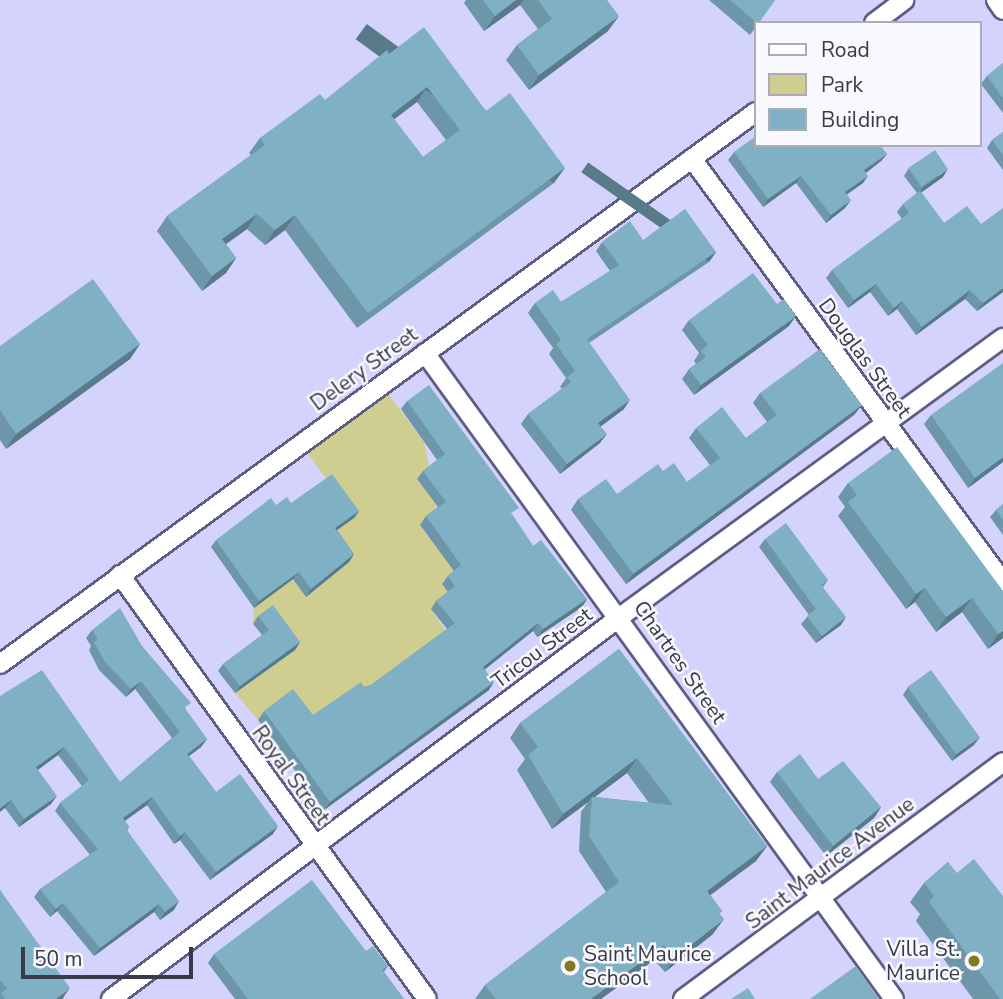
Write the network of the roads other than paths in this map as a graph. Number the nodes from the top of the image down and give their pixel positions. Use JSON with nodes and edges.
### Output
{"nodes":[{"id":1,"x":904,"y":0,"type":"edge"},
{"id":2,"x":996,"y":0,"type":"edge"},
{"id":3,"x":1003,"y":10,"type":"edge"},
{"id":4,"x":877,"y":21,"type":"edge"},
{"id":5,"x":754,"y":114,"type":"edge"},
{"id":6,"x":693,"y":160,"type":"junction"},
{"id":7,"x":1003,"y":338,"type":"edge"},
{"id":8,"x":425,"y":353,"type":"junction"},
{"id":9,"x":886,"y":425,"type":"junction"},
{"id":10,"x":120,"y":575,"type":"junction"},
{"id":11,"x":1003,"y":582,"type":"edge"},
{"id":12,"x":620,"y":617,"type":"junction"},
{"id":13,"x":0,"y":664,"type":"edge"},
{"id":14,"x":1003,"y":762,"type":"edge"},
{"id":15,"x":314,"y":847,"type":"junction"},
{"id":16,"x":821,"y":900,"type":"junction"},
{"id":17,"x":111,"y":999,"type":"edge"},
{"id":18,"x":427,"y":999,"type":"edge"},
{"id":19,"x":683,"y":999,"type":"edge"},
{"id":20,"x":894,"y":999,"type":"edge"}],
"edges":[{"from":1,"to":4,"type":"street"},
{"from":2,"to":3,"type":"street"},
{"from":5,"to":6,"type":"street","name":"Delery Street"},
{"from":6,"to":8,"type":"street","name":"Delery Street"},
{"from":6,"to":9,"type":"street","name":"Douglas Street"},
{"from":7,"to":9,"type":"street","name":"Tricou Street"},
{"from":8,"to":10,"type":"street","name":"Delery Street"},
{"from":8,"to":12,"type":"street","name":"Chartres Street"},
{"from":9,"to":11,"type":"street","name":"Douglas Street"},
{"from":9,"to":12,"type":"street","name":"Tricou Street"},
{"from":10,"to":13,"type":"street","name":"Delery Street"},
{"from":10,"to":15,"type":"street","name":"Royal Street"},
{"from":12,"to":15,"type":"street","name":"Tricou Street"},
{"from":12,"to":16,"type":"street","name":"Chartres Street"},
{"from":14,"to":16,"type":"street","name":"Saint Maurice Avenue"},
{"from":15,"to":17,"type":"street","name":"Tricou Street"},
{"from":15,"to":18,"type":"street","name":"Royal Street"},
{"from":16,"to":19,"type":"street","name":"Saint Maurice Avenue"},
{"from":16,"to":20,"type":"street","name":"Chartres Street"}]}
